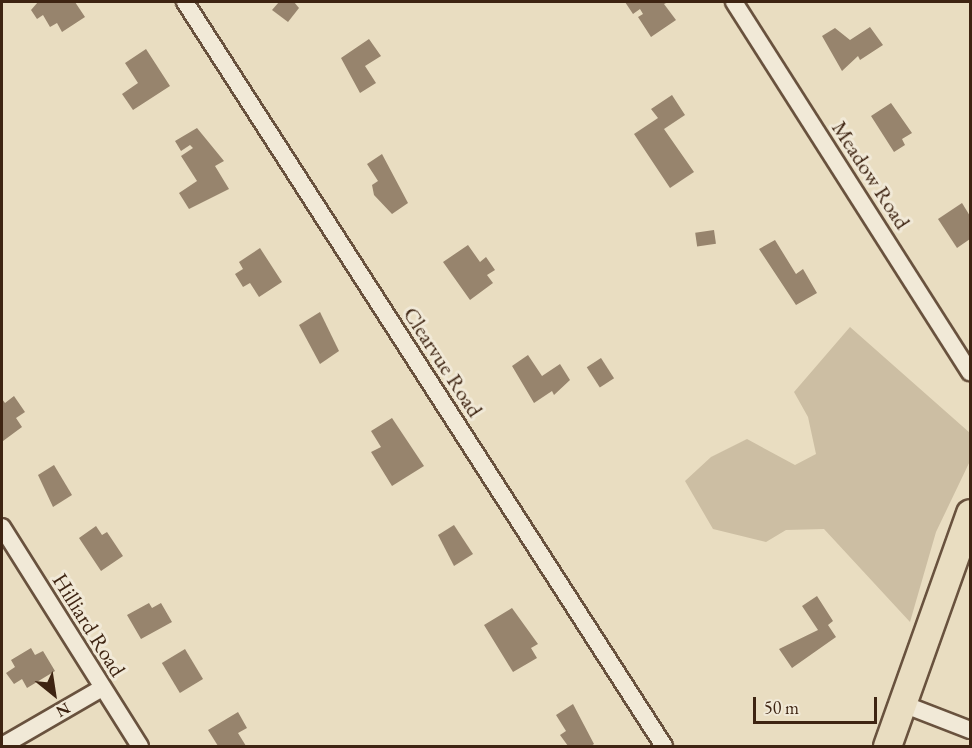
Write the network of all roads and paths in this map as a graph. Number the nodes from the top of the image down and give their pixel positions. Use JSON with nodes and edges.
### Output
{"nodes":[{"id":1,"x":185,"y":2,"type":"edge"},
{"id":2,"x":734,"y":2,"type":"edge"},
{"id":3,"x":970,"y":372,"type":"edge"},
{"id":4,"x":970,"y":513,"type":"edge"},
{"id":5,"x":2,"y":527,"type":"edge"},
{"id":6,"x":102,"y":688,"type":"junction"},
{"id":7,"x":903,"y":704,"type":"junction"},
{"id":8,"x":970,"y":730,"type":"edge"},
{"id":9,"x":2,"y":746,"type":"edge"},
{"id":10,"x":140,"y":747,"type":"edge"},
{"id":11,"x":664,"y":747,"type":"edge"},
{"id":12,"x":887,"y":747,"type":"edge"}],
"edges":[{"from":1,"to":11,"type":"street","name":"Clearvue Road"},
{"from":2,"to":3,"type":"street","name":"Meadow Road"},
{"from":4,"to":7,"type":"main road"},
{"from":5,"to":6,"type":"street","name":"Hilliard Road"},
{"from":6,"to":9,"type":"street"},
{"from":6,"to":10,"type":"street","name":"Hilliard Road"},
{"from":7,"to":8,"type":"street"},
{"from":7,"to":12,"type":"main road"}]}
